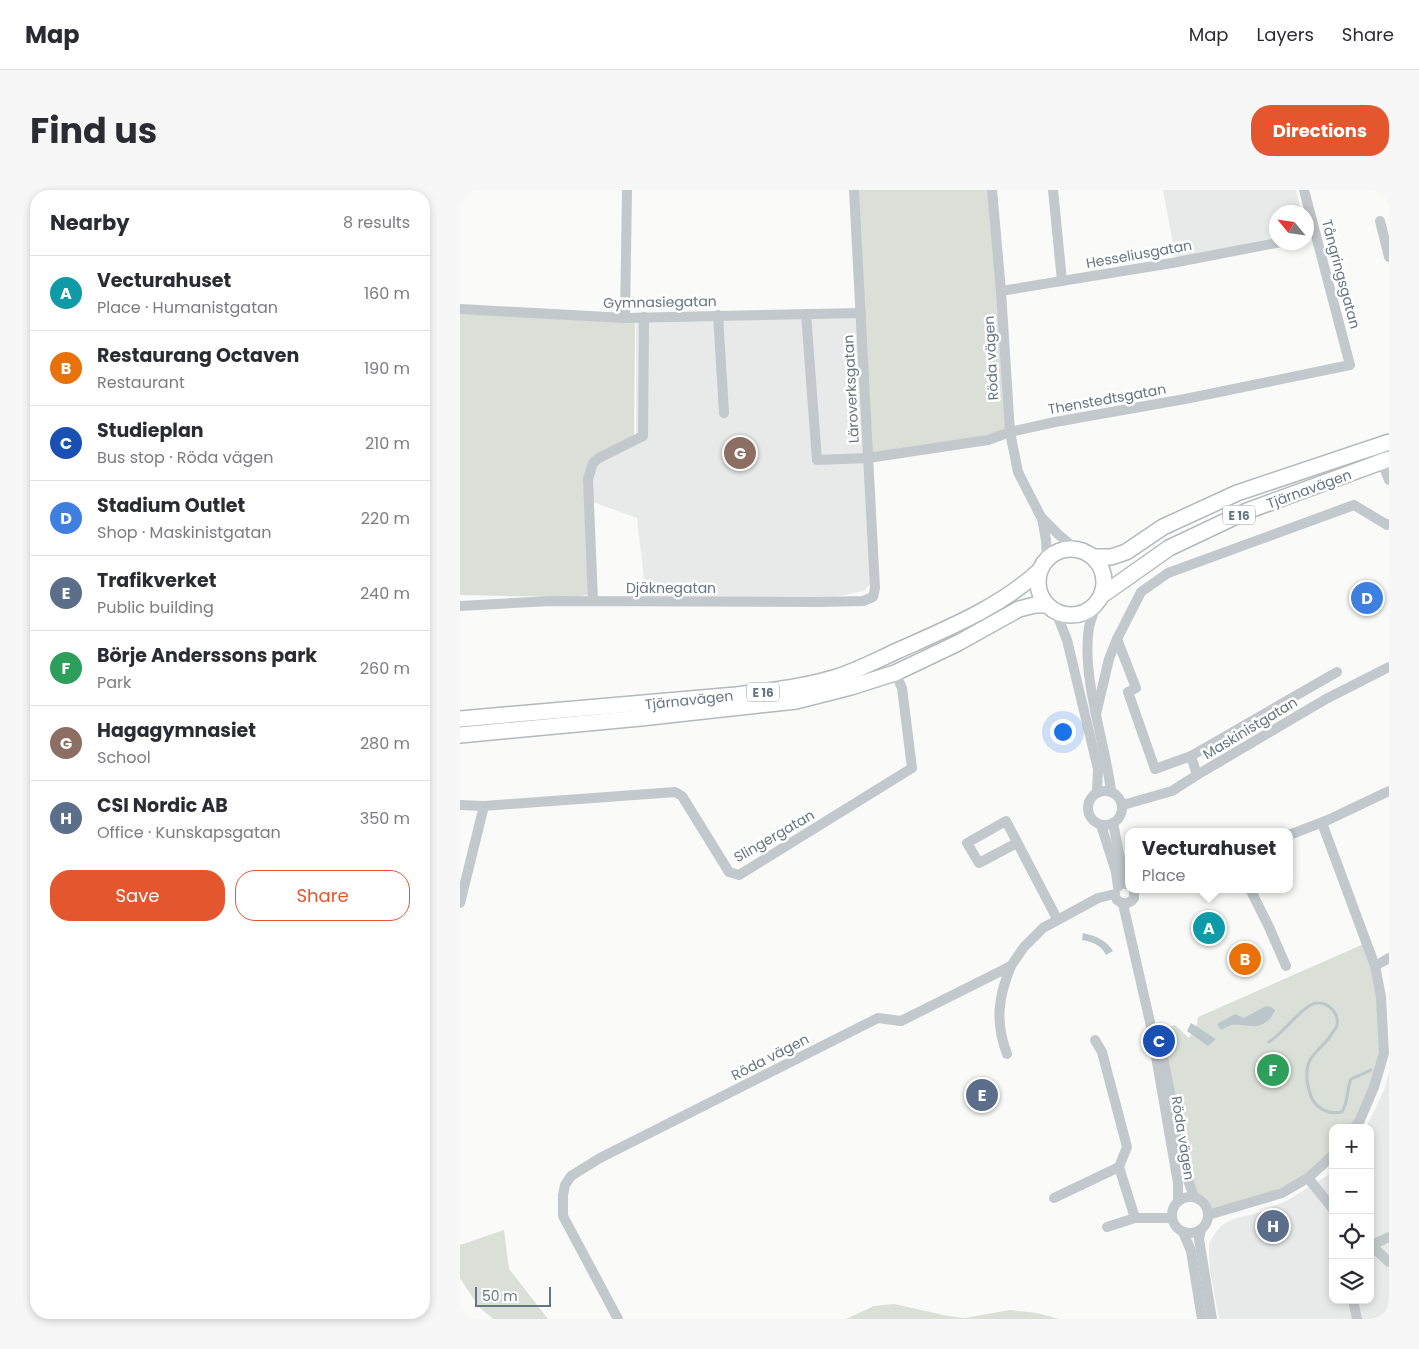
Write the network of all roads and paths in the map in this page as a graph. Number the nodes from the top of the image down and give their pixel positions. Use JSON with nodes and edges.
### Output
{"nodes":[{"id":1,"x":627,"y":190,"type":"edge"},
{"id":2,"x":854,"y":190,"type":"edge"},
{"id":3,"x":992,"y":190,"type":"edge"},
{"id":4,"x":1053,"y":190,"type":"edge"},
{"id":5,"x":1304,"y":190,"type":"edge"},
{"id":6,"x":1380,"y":221,"type":"dead end"},
{"id":7,"x":1317,"y":236,"type":"junction"},
{"id":8,"x":1314,"y":237,"type":"edge"},
{"id":9,"x":1269,"y":244,"type":"edge"},
{"id":10,"x":1389,"y":256,"type":"edge"},
{"id":11,"x":1062,"y":281,"type":"junction"},
{"id":12,"x":1001,"y":291,"type":"junction"},
{"id":13,"x":460,"y":309,"type":"edge"},
{"id":14,"x":861,"y":313,"type":"junction"},
{"id":15,"x":806,"y":314,"type":"junction"},
{"id":16,"x":718,"y":315,"type":"junction"},
{"id":17,"x":644,"y":317,"type":"junction"},
{"id":18,"x":625,"y":318,"type":"junction"},
{"id":19,"x":1350,"y":366,"type":"joint"},
{"id":20,"x":724,"y":413,"type":"dead end"},
{"id":21,"x":1010,"y":432,"type":"junction"},
{"id":22,"x":1382,"y":444,"type":"edge"},
{"id":23,"x":868,"y":458,"type":"junction"},
{"id":24,"x":1386,"y":461,"type":"edge"},
{"id":25,"x":1389,"y":480,"type":"edge"},
{"id":26,"x":1041,"y":517,"type":"junction"},
{"id":27,"x":1389,"y":524,"type":"edge"},
{"id":28,"x":1076,"y":549,"type":"junction"},
{"id":29,"x":1094,"y":557,"type":"junction"},
{"id":30,"x":1043,"y":565,"type":"junction"},
{"id":31,"x":875,"y":588,"type":"joint"},
{"id":32,"x":593,"y":601,"type":"junction"},
{"id":33,"x":1099,"y":601,"type":"junction"},
{"id":34,"x":460,"y":606,"type":"edge"},
{"id":35,"x":1051,"y":609,"type":"junction"},
{"id":36,"x":1116,"y":639,"type":"junction"},
{"id":37,"x":1389,"y":667,"type":"edge"},
{"id":38,"x":895,"y":672,"type":"junction"},
{"id":39,"x":1337,"y":672,"type":"dead end"},
{"id":40,"x":1318,"y":683,"type":"junction"},
{"id":41,"x":1326,"y":699,"type":"junction"},
{"id":42,"x":1096,"y":714,"type":"junction"},
{"id":43,"x":460,"y":719,"type":"edge"},
{"id":44,"x":460,"y":735,"type":"edge"},
{"id":45,"x":1191,"y":756,"type":"junction"},
{"id":46,"x":1196,"y":775,"type":"junction"},
{"id":47,"x":1111,"y":791,"type":"junction"},
{"id":48,"x":1097,"y":792,"type":"junction"},
{"id":49,"x":1387,"y":792,"type":"edge"},
{"id":50,"x":460,"y":805,"type":"edge"},
{"id":51,"x":1122,"y":805,"type":"junction"},
{"id":52,"x":484,"y":806,"type":"junction"},
{"id":53,"x":1322,"y":822,"type":"junction"},
{"id":54,"x":1113,"y":823,"type":"junction"},
{"id":55,"x":1101,"y":825,"type":"junction"},
{"id":56,"x":1293,"y":833,"type":"edge"},
{"id":57,"x":1017,"y":843,"type":"junction"},
{"id":58,"x":1125,"y":875,"type":"edge"},
{"id":59,"x":1125,"y":884,"type":"edge"},
{"id":60,"x":1125,"y":889,"type":"edge"},
{"id":61,"x":1125,"y":891,"type":"edge"},
{"id":62,"x":1131,"y":893,"type":"edge"},
{"id":63,"x":1252,"y":893,"type":"edge"},
{"id":64,"x":460,"y":903,"type":"edge"},
{"id":65,"x":1126,"y":903,"type":"junction"},
{"id":66,"x":1057,"y":919,"type":"junction"},
{"id":67,"x":1389,"y":958,"type":"edge"},
{"id":68,"x":1011,"y":966,"type":"junction"},
{"id":69,"x":1286,"y":966,"type":"dead end"},
{"id":70,"x":1375,"y":966,"type":"junction"},
{"id":71,"x":1153,"y":1022,"type":"junction"},
{"id":72,"x":1095,"y":1040,"type":"dead end"},
{"id":73,"x":1007,"y":1054,"type":"dead end"},
{"id":74,"x":1357,"y":1124,"type":"edge"},
{"id":75,"x":1329,"y":1159,"type":"edge"},
{"id":76,"x":1119,"y":1167,"type":"junction"},
{"id":77,"x":1308,"y":1178,"type":"junction"},
{"id":78,"x":1194,"y":1197,"type":"junction"},
{"id":79,"x":1054,"y":1198,"type":"dead end"},
{"id":80,"x":1178,"y":1201,"type":"junction"},
{"id":81,"x":1329,"y":1204,"type":"edge"},
{"id":82,"x":1208,"y":1215,"type":"junction"},
{"id":83,"x":1134,"y":1218,"type":"junction"},
{"id":84,"x":1172,"y":1218,"type":"junction"},
{"id":85,"x":1107,"y":1227,"type":"dead end"},
{"id":86,"x":1201,"y":1229,"type":"junction"},
{"id":87,"x":1183,"y":1232,"type":"junction"},
{"id":88,"x":1389,"y":1237,"type":"edge"},
{"id":89,"x":1374,"y":1244,"type":"edge"},
{"id":90,"x":1374,"y":1249,"type":"edge"},
{"id":91,"x":1389,"y":1262,"type":"edge"},
{"id":92,"x":1354,"y":1304,"type":"edge"},
{"id":93,"x":618,"y":1319,"type":"edge"},
{"id":94,"x":1202,"y":1319,"type":"edge"},
{"id":95,"x":1212,"y":1319,"type":"edge"},
{"id":96,"x":1357,"y":1319,"type":"edge"}],
"edges":[{"from":1,"to":18,"type":"street"},
{"from":2,"to":14,"type":"street","name":"Läroverksgatan"},
{"from":3,"to":12,"type":"street","name":"Röda vägen"},
{"from":4,"to":11,"type":"street"},
{"from":5,"to":7,"type":"street","name":"Tångringsgatan"},
{"from":6,"to":10,"type":"street"},
{"from":7,"to":8,"type":"street"},
{"from":7,"to":19,"type":"street","name":"Tångringsgatan"},
{"from":9,"to":11,"type":"street","name":"Hesseliusgatan"},
{"from":11,"to":12,"type":"street","name":"Hesseliusgatan"},
{"from":12,"to":21,"type":"street","name":"Röda vägen"},
{"from":13,"to":18,"type":"street","name":"Gymnasiegatan"},
{"from":14,"to":15,"type":"street","name":"Gymnasiegatan"},
{"from":14,"to":23,"type":"street","name":"Läroverksgatan"},
{"from":15,"to":16,"type":"street","name":"Gymnasiegatan"},
{"from":15,"to":23,"type":"street","name":"Thenstedtsgatan"},
{"from":16,"to":17,"type":"street","name":"Gymnasiegatan"},
{"from":16,"to":20,"type":"street"},
{"from":17,"to":18,"type":"street","name":"Gymnasiegatan"},
{"from":17,"to":32,"type":"street"},
{"from":19,"to":21,"type":"street","name":"Thenstedtsgatan"},
{"from":21,"to":23,"type":"street","name":"Thenstedtsgatan"},
{"from":21,"to":26,"type":"street","name":"Röda vägen"},
{"from":22,"to":24,"type":"street"},
{"from":22,"to":29,"type":"highway","name":"Tjärnavägen","number":"E 16"},
{"from":23,"to":31,"type":"street","name":"Läroverksgatan"},
{"from":24,"to":25,"type":"street"},
{"from":24,"to":33,"type":"highway","name":"Tjärnavägen","number":"E 16"},
{"from":26,"to":28,"type":"street","name":"Röda vägen"},
{"from":26,"to":30,"type":"street","name":"Röda vägen"},
{"from":27,"to":36,"type":"street"},
{"from":28,"to":29,"type":"highway"},
{"from":28,"to":30,"type":"highway"},
{"from":29,"to":33,"type":"highway"},
{"from":30,"to":35,"type":"highway"},
{"from":30,"to":43,"type":"highway","name":"Tjärnavägen","number":"E 16"},
{"from":31,"to":32,"type":"street","name":"Djäknegatan"},
{"from":32,"to":34,"type":"street","name":"Djäknegatan"},
{"from":33,"to":35,"type":"highway"},
{"from":33,"to":42,"type":"street"},
{"from":35,"to":38,"type":"highway","name":"Tjärnavägen","number":"E 16"},
{"from":35,"to":48,"type":"street"},
{"from":36,"to":42,"type":"street"},
{"from":36,"to":45,"type":"street"},
{"from":37,"to":41,"type":"street","name":"Maskinistgatan"},
{"from":38,"to":44,"type":"highway","name":"Tjärnavägen","number":"E 16"},
{"from":38,"to":52,"type":"street","name":"Slingergatan"},
{"from":39,"to":40,"type":"street"},
{"from":40,"to":41,"type":"street"},
{"from":40,"to":45,"type":"street"},
{"from":41,"to":46,"type":"street","name":"Maskinistgatan"},
{"from":42,"to":47,"type":"street"},
{"from":45,"to":46,"type":"street"},
{"from":46,"to":51,"type":"street","name":"Maskinistgatan"},
{"from":47,"to":48,"type":"street"},
{"from":47,"to":51,"type":"street"},
{"from":48,"to":55,"type":"street"},
{"from":49,"to":53,"type":"street"},
{"from":50,"to":52,"type":"street","name":"Slingergatan"},
{"from":51,"to":54,"type":"street"},
{"from":52,"to":64,"type":"street"},
{"from":53,"to":56,"type":"street"},
{"from":53,"to":70,"type":"street"},
{"from":54,"to":55,"type":"street"},
{"from":54,"to":58,"type":"street"},
{"from":55,"to":59,"type":"street"},
{"from":57,"to":57,"type":"street"},
{"from":57,"to":66,"type":"street"},
{"from":60,"to":66,"type":"street","name":"Röda vägen"},
{"from":61,"to":65,"type":"street"},
{"from":62,"to":65,"type":"street"},
{"from":63,"to":69,"type":"street"},
{"from":65,"to":71,"type":"street","name":"Röda vägen"},
{"from":66,"to":68,"type":"street","name":"Röda vägen"},
{"from":67,"to":70,"type":"street"},
{"from":68,"to":73,"type":"street"},
{"from":68,"to":93,"type":"street","name":"Röda vägen"},
{"from":70,"to":74,"type":"street"},
{"from":71,"to":78,"type":"street","name":"Röda vägen"},
{"from":71,"to":80,"type":"street","name":"Röda vägen"},
{"from":72,"to":76,"type":"street"},
{"from":75,"to":77,"type":"street"},
{"from":76,"to":79,"type":"street"},
{"from":76,"to":83,"type":"street"},
{"from":77,"to":81,"type":"street"},
{"from":77,"to":82,"type":"street"},
{"from":78,"to":80,"type":"street"},
{"from":78,"to":82,"type":"street"},
{"from":80,"to":84,"type":"street"},
{"from":82,"to":86,"type":"street"},
{"from":83,"to":84,"type":"street"},
{"from":83,"to":85,"type":"street"},
{"from":84,"to":87,"type":"street"},
{"from":86,"to":87,"type":"street"},
{"from":86,"to":95,"type":"street"},
{"from":87,"to":94,"type":"street"},
{"from":88,"to":89,"type":"street"},
{"from":90,"to":91,"type":"street"},
{"from":92,"to":96,"type":"street"}]}
